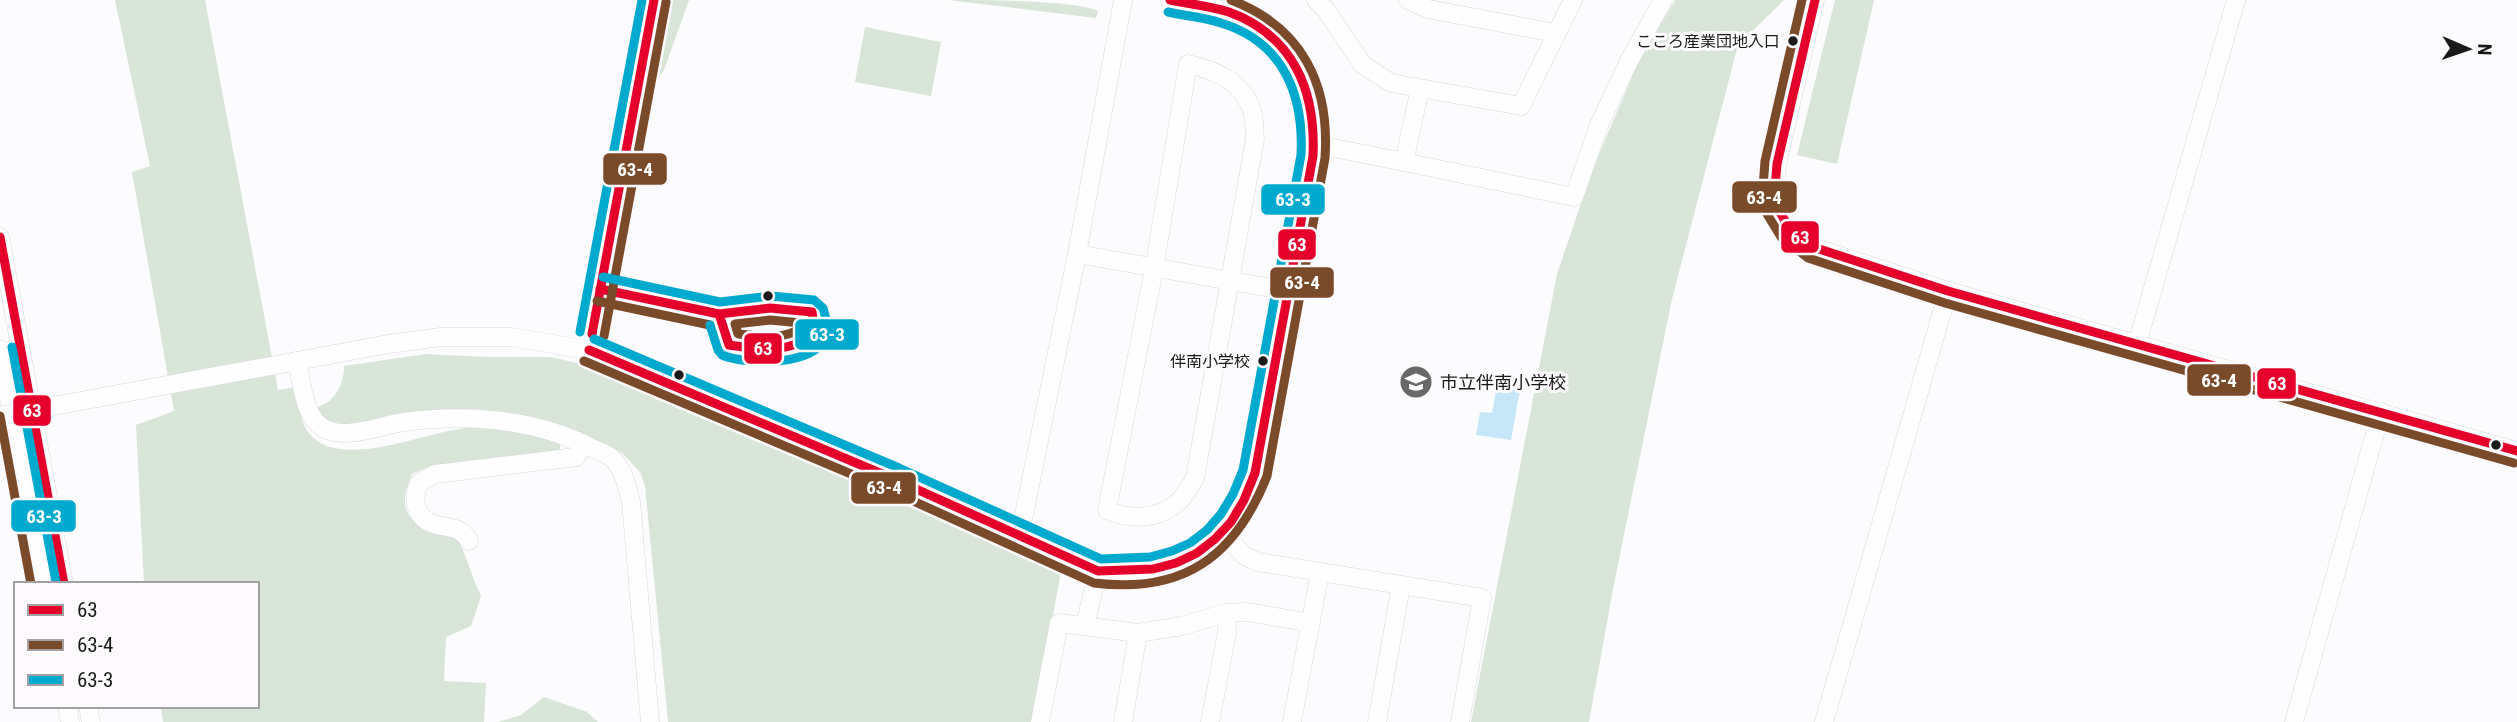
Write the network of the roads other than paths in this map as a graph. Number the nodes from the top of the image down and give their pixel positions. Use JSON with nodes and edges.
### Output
{"nodes":[{"id":1,"x":654,"y":0,"type":"edge"},
{"id":2,"x":1123,"y":0,"type":"edge"},
{"id":3,"x":1170,"y":0,"type":"edge"},
{"id":4,"x":1316,"y":0,"type":"edge"},
{"id":5,"x":1408,"y":0,"type":"edge"},
{"id":6,"x":1573,"y":0,"type":"edge"},
{"id":7,"x":1663,"y":0,"type":"edge"},
{"id":8,"x":1815,"y":0,"type":"edge"},
{"id":9,"x":2236,"y":0,"type":"edge"},
{"id":10,"x":1555,"y":33,"type":"junction"},
{"id":11,"x":1420,"y":89,"type":"junction"},
{"id":12,"x":1315,"y":147,"type":"junction"},
{"id":13,"x":1404,"y":162,"type":"junction"},
{"id":14,"x":0,"y":237,"type":"edge"},
{"id":15,"x":1077,"y":254,"type":"junction"},
{"id":16,"x":1154,"y":269,"type":"junction"},
{"id":17,"x":1231,"y":282,"type":"junction"},
{"id":18,"x":1948,"y":290,"type":"junction"},
{"id":19,"x":1289,"y":291,"type":"junction"},
{"id":20,"x":2137,"y":344,"type":"junction"},
{"id":21,"x":0,"y":349,"type":"edge"},
{"id":22,"x":589,"y":350,"type":"junction"},
{"id":23,"x":297,"y":361,"type":"junction"},
{"id":24,"x":2381,"y":412,"type":"junction"},
{"id":25,"x":0,"y":416,"type":"edge"},
{"id":26,"x":583,"y":443,"type":"junction"},
{"id":27,"x":2517,"y":451,"type":"edge"},
{"id":28,"x":1223,"y":533,"type":"junction"},
{"id":29,"x":1020,"y":534,"type":"junction"},
{"id":30,"x":468,"y":541,"type":"dead end"},
{"id":31,"x":1098,"y":571,"type":"junction"},
{"id":32,"x":1321,"y":572,"type":"junction"},
{"id":33,"x":44,"y":582,"type":"edge"},
{"id":34,"x":64,"y":582,"type":"edge"},
{"id":35,"x":1401,"y":585,"type":"junction"},
{"id":36,"x":1226,"y":613,"type":"junction"},
{"id":37,"x":1311,"y":623,"type":"junction"},
{"id":38,"x":1085,"y":625,"type":"junction"},
{"id":39,"x":1138,"y":633,"type":"junction"},
{"id":40,"x":650,"y":722,"type":"edge"},
{"id":41,"x":1040,"y":722,"type":"edge"},
{"id":42,"x":1123,"y":722,"type":"edge"},
{"id":43,"x":1210,"y":722,"type":"edge"},
{"id":44,"x":1292,"y":722,"type":"edge"},
{"id":45,"x":1377,"y":722,"type":"edge"},
{"id":46,"x":1460,"y":722,"type":"edge"},
{"id":47,"x":1824,"y":722,"type":"edge"},
{"id":48,"x":2294,"y":722,"type":"edge"}],
"edges":[{"from":1,"to":22,"type":"street"},
{"from":2,"to":15,"type":"street"},
{"from":3,"to":12,"type":"street"},
{"from":4,"to":11,"type":"street"},
{"from":5,"to":10,"type":"street"},
{"from":6,"to":10,"type":"street"},
{"from":7,"to":13,"type":"street"},
{"from":8,"to":18,"type":"street"},
{"from":9,"to":20,"type":"street"},
{"from":10,"to":11,"type":"street"},
{"from":11,"to":13,"type":"street"},
{"from":12,"to":13,"type":"street"},
{"from":12,"to":19,"type":"street"},
{"from":14,"to":34,"type":"street"},
{"from":15,"to":16,"type":"street"},
{"from":15,"to":29,"type":"street"},
{"from":16,"to":17,"type":"street"},
{"from":16,"to":17,"type":"street"},
{"from":16,"to":17,"type":"street"},
{"from":17,"to":19,"type":"street"},
{"from":18,"to":20,"type":"street"},
{"from":18,"to":47,"type":"street"},
{"from":19,"to":28,"type":"street"},
{"from":20,"to":24,"type":"street"},
{"from":21,"to":33,"type":"street"},
{"from":22,"to":23,"type":"street"},
{"from":22,"to":29,"type":"street"},
{"from":23,"to":25,"type":"street","bridge":true},
{"from":23,"to":26,"type":"street"},
{"from":24,"to":27,"type":"street"},
{"from":24,"to":48,"type":"street"},
{"from":26,"to":30,"type":"street"},
{"from":26,"to":40,"type":"street"},
{"from":28,"to":31,"type":"street"},
{"from":28,"to":32,"type":"street"},
{"from":29,"to":31,"type":"street"},
{"from":31,"to":38,"type":"street"},
{"from":32,"to":35,"type":"street"},
{"from":32,"to":37,"type":"street"},
{"from":35,"to":45,"type":"street"},
{"from":35,"to":46,"type":"street"},
{"from":36,"to":37,"type":"street"},
{"from":36,"to":39,"type":"street"},
{"from":36,"to":43,"type":"street"},
{"from":37,"to":44,"type":"street"},
{"from":38,"to":39,"type":"street"},
{"from":38,"to":41,"type":"street"},
{"from":39,"to":42,"type":"street"}]}
